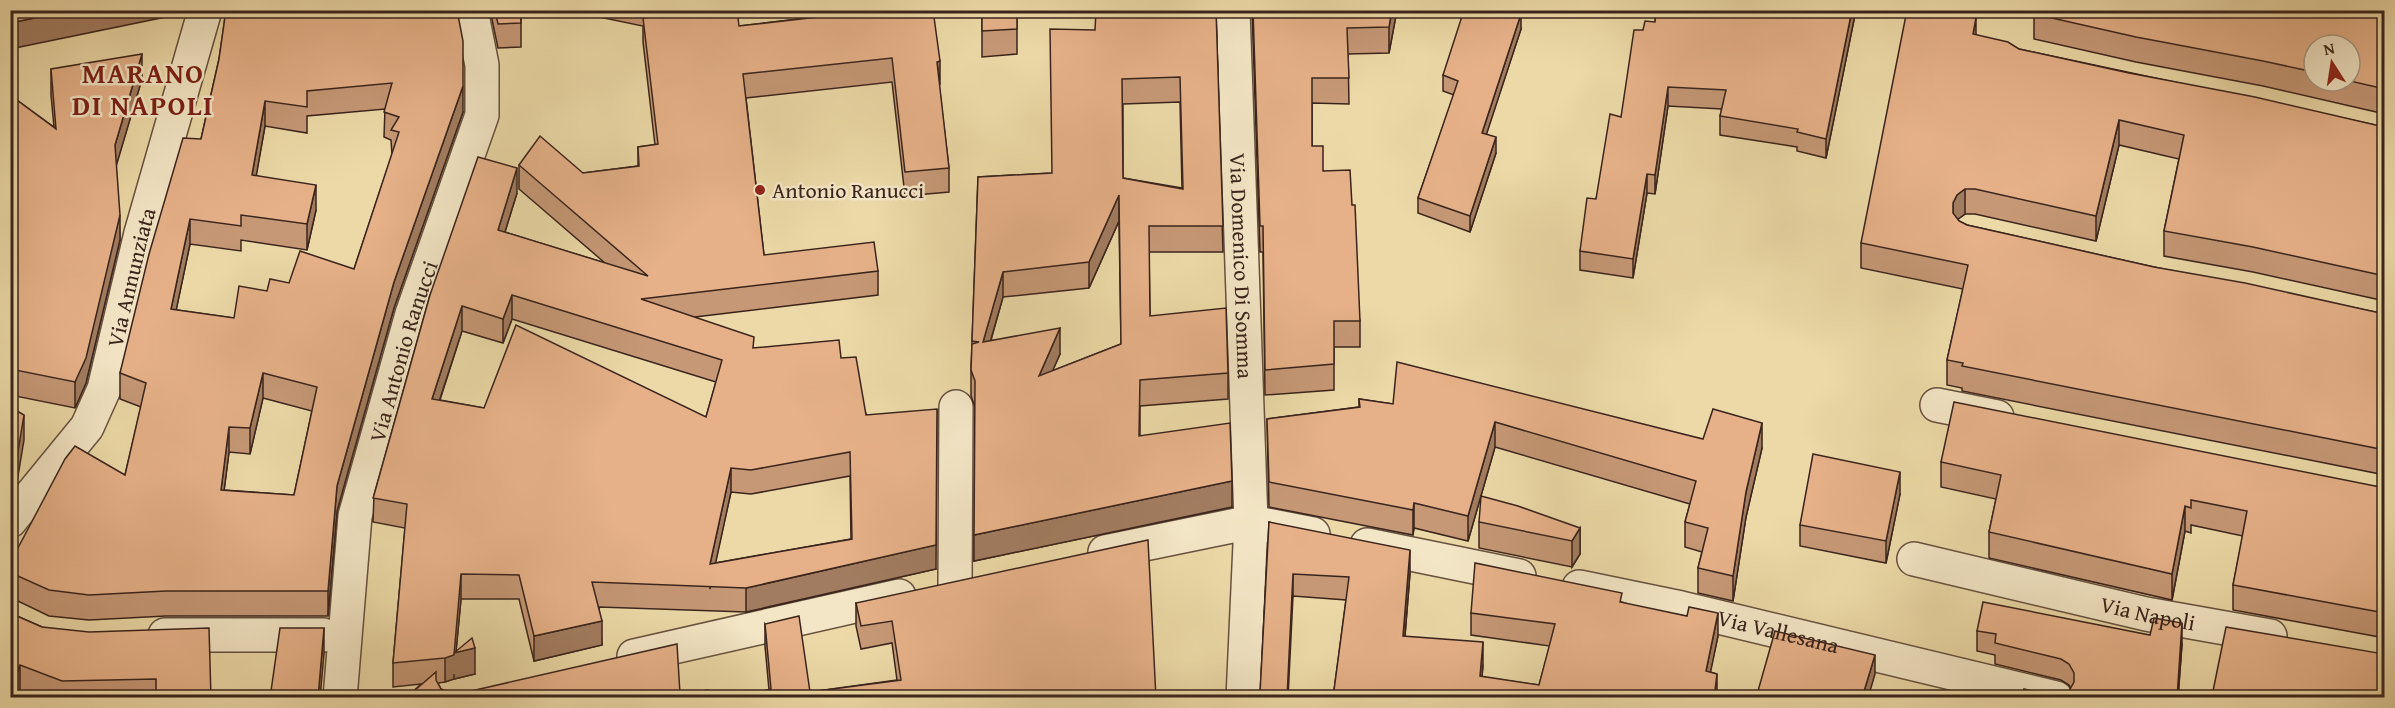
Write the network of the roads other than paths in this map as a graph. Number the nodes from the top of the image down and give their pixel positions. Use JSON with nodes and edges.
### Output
{"nodes":[{"id":1,"x":205,"y":10,"type":"edge"},
{"id":2,"x":471,"y":10,"type":"edge"},
{"id":3,"x":1233,"y":10,"type":"edge"},
{"id":4,"x":1937,"y":405,"type":"dead end"},
{"id":5,"x":956,"y":407,"type":"dead end"},
{"id":6,"x":2029,"y":424,"type":"edge"},
{"id":7,"x":10,"y":521,"type":"edge"},
{"id":8,"x":1251,"y":522,"type":"junction"},
{"id":9,"x":1080,"y":558,"type":"edge"},
{"id":10,"x":1914,"y":559,"type":"dead end"},
{"id":11,"x":989,"y":577,"type":"edge"},
{"id":12,"x":955,"y":584,"type":"junction"},
{"id":13,"x":346,"y":635,"type":"junction"},
{"id":14,"x":133,"y":637,"type":"edge"},
{"id":15,"x":2294,"y":640,"type":"edge"},
{"id":16,"x":602,"y":663,"type":"edge"},
{"id":17,"x":1968,"y":687,"type":"edge"},
{"id":18,"x":340,"y":698,"type":"edge"},
{"id":19,"x":1243,"y":698,"type":"edge"},
{"id":20,"x":2056,"y":698,"type":"edge"}],
"edges":[{"from":1,"to":7,"type":"street","name":"Via Annunziata"},
{"from":2,"to":13,"type":"street","name":"Via Antonio Ranucci"},
{"from":3,"to":8,"type":"street","name":"Via Domenico Di Somma"},
{"from":4,"to":6,"type":"street"},
{"from":5,"to":12,"type":"street"},
{"from":8,"to":9,"type":"street"},
{"from":8,"to":17,"type":"street","name":"Via Vallesana"},
{"from":8,"to":19,"type":"street","name":"Via Domenico Di Somma"},
{"from":10,"to":15,"type":"street","name":"Via Napoli"},
{"from":11,"to":12,"type":"street"},
{"from":12,"to":16,"type":"street"},
{"from":13,"to":14,"type":"street"},
{"from":13,"to":18,"type":"street","name":"Via Antonio Ranucci"},
{"from":17,"to":20,"type":"street","name":"Via Vallesana"}]}
